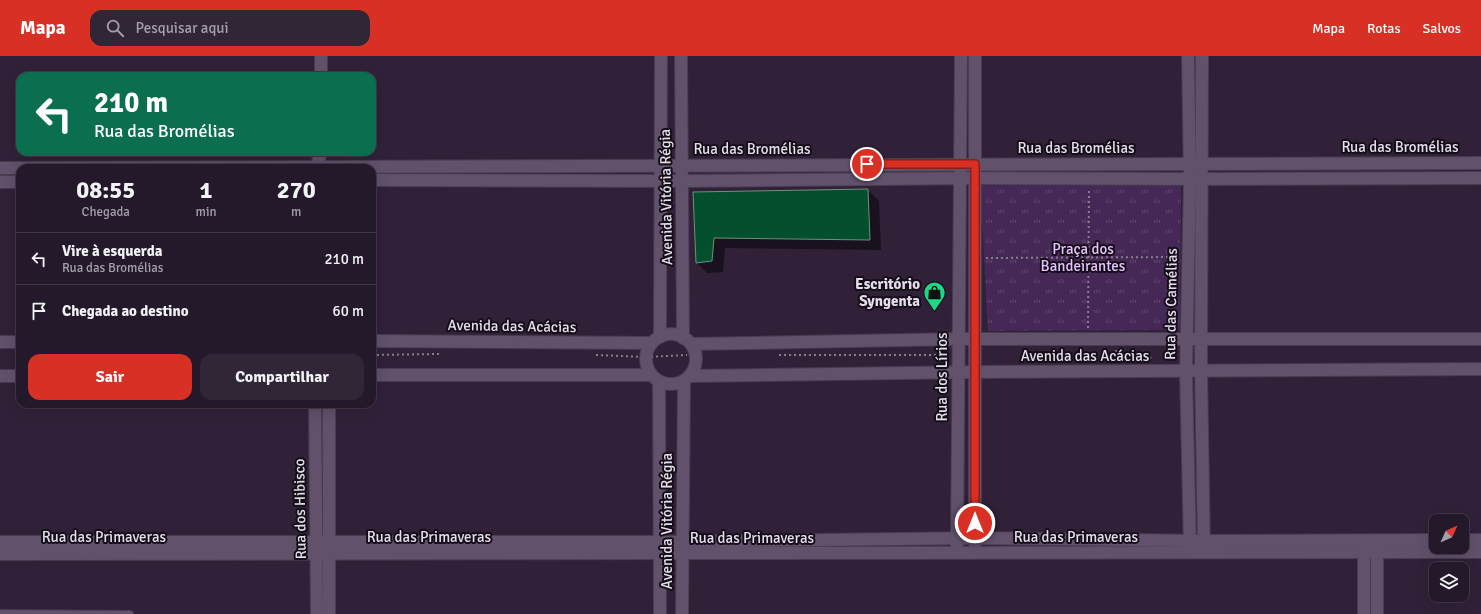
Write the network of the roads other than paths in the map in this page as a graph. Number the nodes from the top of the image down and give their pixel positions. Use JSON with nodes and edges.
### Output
{"nodes":[{"id":1,"x":321,"y":56,"type":"edge"},
{"id":2,"x":661,"y":56,"type":"edge"},
{"id":3,"x":681,"y":56,"type":"edge"},
{"id":4,"x":961,"y":56,"type":"edge"},
{"id":5,"x":974,"y":56,"type":"edge"},
{"id":6,"x":1188,"y":56,"type":"edge"},
{"id":7,"x":1202,"y":56,"type":"edge"},
{"id":8,"x":321,"y":72,"type":"edge"},
{"id":9,"x":960,"y":163,"type":"junction"},
{"id":10,"x":1481,"y":163,"type":"edge"},
{"id":11,"x":975,"y":164,"type":"junction"},
{"id":12,"x":1189,"y":164,"type":"junction"},
{"id":13,"x":1202,"y":164,"type":"junction"},
{"id":14,"x":661,"y":166,"type":"junction"},
{"id":15,"x":681,"y":166,"type":"junction"},
{"id":16,"x":376,"y":167,"type":"edge"},
{"id":17,"x":0,"y":168,"type":"edge"},
{"id":18,"x":16,"y":168,"type":"edge"},
{"id":19,"x":960,"y":178,"type":"junction"},
{"id":20,"x":975,"y":178,"type":"junction"},
{"id":21,"x":1481,"y":178,"type":"edge"},
{"id":22,"x":1190,"y":179,"type":"junction"},
{"id":23,"x":1202,"y":179,"type":"junction"},
{"id":24,"x":376,"y":180,"type":"edge"},
{"id":25,"x":662,"y":180,"type":"junction"},
{"id":26,"x":681,"y":181,"type":"junction"},
{"id":27,"x":0,"y":182,"type":"edge"},
{"id":28,"x":16,"y":182,"type":"edge"},
{"id":29,"x":958,"y":339,"type":"junction"},
{"id":30,"x":1481,"y":339,"type":"edge"},
{"id":31,"x":656,"y":340,"type":"junction"},
{"id":32,"x":975,"y":340,"type":"junction"},
{"id":33,"x":1187,"y":340,"type":"junction"},
{"id":34,"x":1201,"y":340,"type":"junction"},
{"id":35,"x":376,"y":341,"type":"edge"},
{"id":36,"x":0,"y":342,"type":"edge"},
{"id":37,"x":16,"y":342,"type":"edge"},
{"id":38,"x":690,"y":346,"type":"junction"},
{"id":39,"x":1481,"y":369,"type":"edge"},
{"id":40,"x":1201,"y":371,"type":"junction"},
{"id":41,"x":958,"y":372,"type":"junction"},
{"id":42,"x":975,"y":372,"type":"junction"},
{"id":43,"x":1186,"y":372,"type":"junction"},
{"id":44,"x":376,"y":375,"type":"edge"},
{"id":45,"x":0,"y":376,"type":"edge"},
{"id":46,"x":16,"y":376,"type":"edge"},
{"id":47,"x":687,"y":378,"type":"junction"},
{"id":48,"x":655,"y":379,"type":"junction"},
{"id":49,"x":315,"y":408,"type":"edge"},
{"id":50,"x":329,"y":408,"type":"edge"},
{"id":51,"x":957,"y":538,"type":"junction"},
{"id":52,"x":975,"y":538,"type":"junction"},
{"id":53,"x":1469,"y":540,"type":"edge"},
{"id":54,"x":1481,"y":540,"type":"edge"},
{"id":55,"x":1429,"y":541,"type":"edge"},
{"id":56,"x":0,"y":542,"type":"edge"},
{"id":57,"x":1364,"y":546,"type":"junction"},
{"id":58,"x":1377,"y":546,"type":"junction"},
{"id":59,"x":316,"y":547,"type":"junction"},
{"id":60,"x":330,"y":547,"type":"junction"},
{"id":61,"x":1190,"y":547,"type":"junction"},
{"id":62,"x":1204,"y":547,"type":"junction"},
{"id":63,"x":660,"y":548,"type":"junction"},
{"id":64,"x":682,"y":548,"type":"junction"},
{"id":65,"x":1481,"y":552,"type":"edge"},
{"id":66,"x":957,"y":553,"type":"junction"},
{"id":67,"x":975,"y":553,"type":"junction"},
{"id":68,"x":0,"y":554,"type":"edge"},
{"id":69,"x":0,"y":613,"type":"edge"},
{"id":70,"x":130,"y":614,"type":"edge"},
{"id":71,"x":317,"y":614,"type":"edge"},
{"id":72,"x":329,"y":614,"type":"edge"},
{"id":73,"x":660,"y":614,"type":"edge"},
{"id":74,"x":682,"y":614,"type":"edge"},
{"id":75,"x":1364,"y":614,"type":"edge"},
{"id":76,"x":1377,"y":614,"type":"edge"}],
"edges":[{"from":1,"to":8,"type":"street"},
{"from":2,"to":14,"type":"street","name":"Avenida Vitória Régia"},
{"from":3,"to":15,"type":"street","name":"Avenida Vitória Régia"},
{"from":4,"to":9,"type":"street","name":"Rua dos Lírios"},
{"from":5,"to":11,"type":"street"},
{"from":6,"to":12,"type":"street","name":"Rua das Camélias"},
{"from":7,"to":13,"type":"street","name":"Rua das Camélias"},
{"from":9,"to":11,"type":"street","name":"Rua das Bromélias"},
{"from":9,"to":15,"type":"street","name":"Rua das Bromélias"},
{"from":9,"to":19,"type":"street","name":"Rua dos Lírios"},
{"from":10,"to":13,"type":"street","name":"Rua das Bromélias"},
{"from":11,"to":12,"type":"street","name":"Rua das Bromélias"},
{"from":11,"to":20,"type":"street"},
{"from":12,"to":13,"type":"street","name":"Rua das Bromélias"},
{"from":12,"to":22,"type":"street","name":"Rua das Camélias"},
{"from":13,"to":23,"type":"street","name":"Rua das Camélias"},
{"from":14,"to":15,"type":"street","name":"Rua das Bromélias"},
{"from":14,"to":16,"type":"street","name":"Rua das Bromélias"},
{"from":14,"to":25,"type":"street","name":"Avenida Vitória Régia"},
{"from":15,"to":26,"type":"street","name":"Avenida Vitória Régia"},
{"from":17,"to":18,"type":"street","name":"Rua das Bromélias"},
{"from":19,"to":20,"type":"street","name":"Rua das Bromélias"},
{"from":19,"to":26,"type":"street","name":"Rua das Bromélias"},
{"from":19,"to":29,"type":"street","name":"Rua dos Lírios"},
{"from":20,"to":22,"type":"street","name":"Rua das Bromélias"},
{"from":20,"to":32,"type":"street"},
{"from":21,"to":23,"type":"street","name":"Rua das Bromélias"},
{"from":22,"to":23,"type":"street","name":"Rua das Bromélias"},
{"from":22,"to":33,"type":"street","name":"Rua das Camélias"},
{"from":23,"to":34,"type":"street","name":"Rua das Camélias"},
{"from":24,"to":25,"type":"street","name":"Rua das Bromélias"},
{"from":25,"to":26,"type":"street","name":"Rua das Bromélias"},
{"from":25,"to":31,"type":"street","name":"Avenida Vitória Régia"},
{"from":26,"to":38,"type":"street","name":"Avenida Vitória Régia"},
{"from":27,"to":28,"type":"street"},
{"from":29,"to":32,"type":"street","name":"Avenida das Acácias"},
{"from":29,"to":38,"type":"street","name":"Avenida das Acácias"},
{"from":29,"to":41,"type":"street","name":"Rua dos Lírios"},
{"from":30,"to":34,"type":"street","name":"Avenida das Acácias"},
{"from":31,"to":35,"type":"street","name":"Avenida das Acácias"},
{"from":31,"to":38,"type":"street","name":"Avenida das Acácias"},
{"from":31,"to":48,"type":"street","name":"Avenida Vitória Régia"},
{"from":32,"to":33,"type":"street","name":"Avenida das Acácias"},
{"from":32,"to":42,"type":"street"},
{"from":33,"to":34,"type":"street","name":"Avenida das Acácias"},
{"from":33,"to":43,"type":"street","name":"Rua das Camélias"},
{"from":34,"to":40,"type":"street","name":"Rua das Camélias"},
{"from":36,"to":37,"type":"street"},
{"from":38,"to":47,"type":"street","name":"Avenida Vitória Régia"},
{"from":39,"to":40,"type":"street","name":"Avenida das Acácias"},
{"from":40,"to":43,"type":"street","name":"Avenida das Acácias"},
{"from":40,"to":62,"type":"street","name":"Rua das Camélias"},
{"from":41,"to":42,"type":"street","name":"Avenida das Acácias"},
{"from":41,"to":47,"type":"street","name":"Avenida das Acácias"},
{"from":41,"to":51,"type":"street","name":"Rua dos Lírios"},
{"from":42,"to":43,"type":"street","name":"Avenida das Acácias"},
{"from":42,"to":52,"type":"street"},
{"from":43,"to":61,"type":"street","name":"Rua das Camélias"},
{"from":44,"to":48,"type":"street"},
{"from":45,"to":46,"type":"street"},
{"from":47,"to":48,"type":"street","name":"Avenida das Acácias"},
{"from":47,"to":64,"type":"street","name":"Avenida Vitória Régia"},
{"from":48,"to":63,"type":"street","name":"Avenida Vitória Régia"},
{"from":49,"to":59,"type":"street","name":"Rua dos Hibisco"},
{"from":50,"to":60,"type":"street","name":"Rua dos Hibisco"},
{"from":51,"to":52,"type":"street","name":"Rua das Primaveras"},
{"from":51,"to":64,"type":"street","name":"Rua das Primaveras"},
{"from":51,"to":66,"type":"street","name":"Rua dos Lírios"},
{"from":52,"to":61,"type":"street","name":"Rua das Primaveras"},
{"from":52,"to":67,"type":"street"},
{"from":53,"to":54,"type":"street"},
{"from":55,"to":58,"type":"street","name":"Rua das Primaveras"},
{"from":56,"to":59,"type":"street","name":"Rua das Primaveras"},
{"from":57,"to":58,"type":"street","name":"Rua das Primaveras"},
{"from":57,"to":62,"type":"street","name":"Rua das Primaveras"},
{"from":57,"to":75,"type":"street"},
{"from":58,"to":65,"type":"street","name":"Rua das Primaveras"},
{"from":58,"to":76,"type":"street"},
{"from":59,"to":60,"type":"street","name":"Rua das Primaveras"},
{"from":59,"to":68,"type":"street","name":"Rua das Primaveras"},
{"from":59,"to":71,"type":"street","name":"Rua dos Hibisco"},
{"from":60,"to":63,"type":"street","name":"Rua das Primaveras"},
{"from":60,"to":72,"type":"street","name":"Rua dos Hibisco"},
{"from":61,"to":62,"type":"street","name":"Rua das Primaveras"},
{"from":61,"to":67,"type":"street","name":"Rua das Primaveras"},
{"from":63,"to":64,"type":"street","name":"Rua das Primaveras"},
{"from":63,"to":73,"type":"street","name":"Avenida Vitória Régia"},
{"from":64,"to":66,"type":"street","name":"Rua das Primaveras"},
{"from":64,"to":74,"type":"street","name":"Avenida Vitória Régia"},
{"from":66,"to":67,"type":"street","name":"Rua das Primaveras"},
{"from":69,"to":70,"type":"lane"}]}
